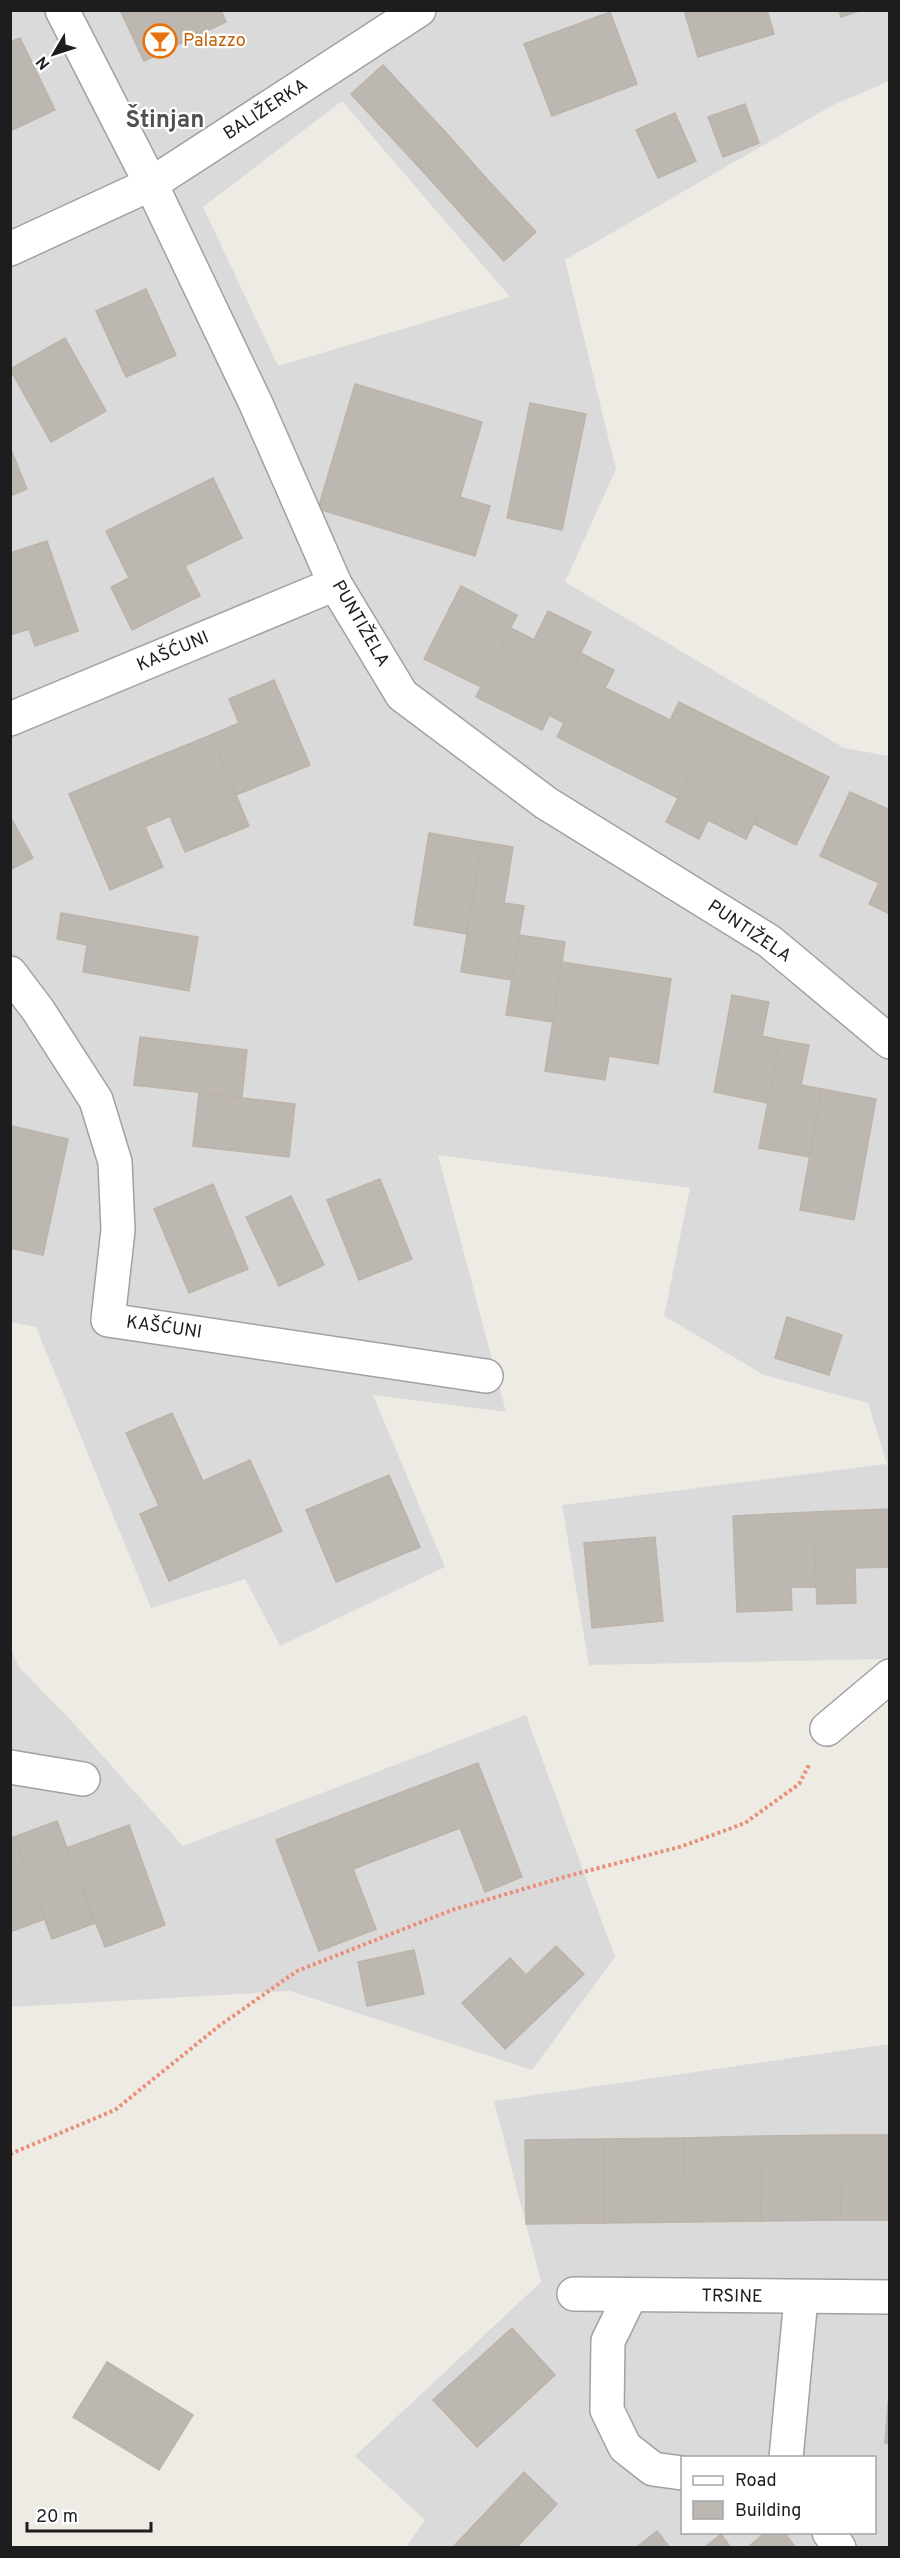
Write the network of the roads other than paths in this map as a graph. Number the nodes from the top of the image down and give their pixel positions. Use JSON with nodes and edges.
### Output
{"nodes":[{"id":1,"x":62,"y":10,"type":"edge"},
{"id":2,"x":419,"y":10,"type":"edge"},
{"id":3,"x":151,"y":184,"type":"junction"},
{"id":4,"x":10,"y":249,"type":"edge"},
{"id":5,"x":335,"y":584,"type":"junction"},
{"id":6,"x":10,"y":719,"type":"edge"},
{"id":7,"x":10,"y":973,"type":"edge"},
{"id":8,"x":890,"y":1042,"type":"edge"},
{"id":9,"x":486,"y":1376,"type":"dead end"},
{"id":10,"x":890,"y":1676,"type":"edge"},
{"id":11,"x":827,"y":1729,"type":"road end"},
{"id":12,"x":10,"y":1767,"type":"edge"},
{"id":13,"x":83,"y":1779,"type":"dead end"},
{"id":14,"x":574,"y":2294,"type":"dead end"},
{"id":15,"x":630,"y":2296,"type":"junction"},
{"id":16,"x":890,"y":2297,"type":"edge"},
{"id":17,"x":801,"y":2298,"type":"junction"},
{"id":18,"x":786,"y":2456,"type":"edge"},
{"id":19,"x":681,"y":2474,"type":"edge"},
{"id":20,"x":831,"y":2534,"type":"edge"},
{"id":21,"x":839,"y":2547,"type":"edge"}],
"edges":[{"from":1,"to":3,"type":"street","name":"PUNTIŽELA"},
{"from":2,"to":3,"type":"street","name":"BALIŽERKA"},
{"from":3,"to":4,"type":"street","name":"BALIŽERKA"},
{"from":3,"to":5,"type":"street","name":"PUNTIŽELA"},
{"from":5,"to":6,"type":"street","name":"KAŠĆUNI"},
{"from":5,"to":8,"type":"street","name":"PUNTIŽELA"},
{"from":7,"to":9,"type":"street","name":"KAŠĆUNI"},
{"from":10,"to":11,"type":"street"},
{"from":12,"to":13,"type":"street"},
{"from":14,"to":15,"type":"street","name":"TRSINE"},
{"from":15,"to":17,"type":"street","name":"TRSINE"},
{"from":15,"to":19,"type":"street"},
{"from":16,"to":17,"type":"street","name":"TRSINE"},
{"from":17,"to":18,"type":"street"},
{"from":20,"to":21,"type":"street"}]}
